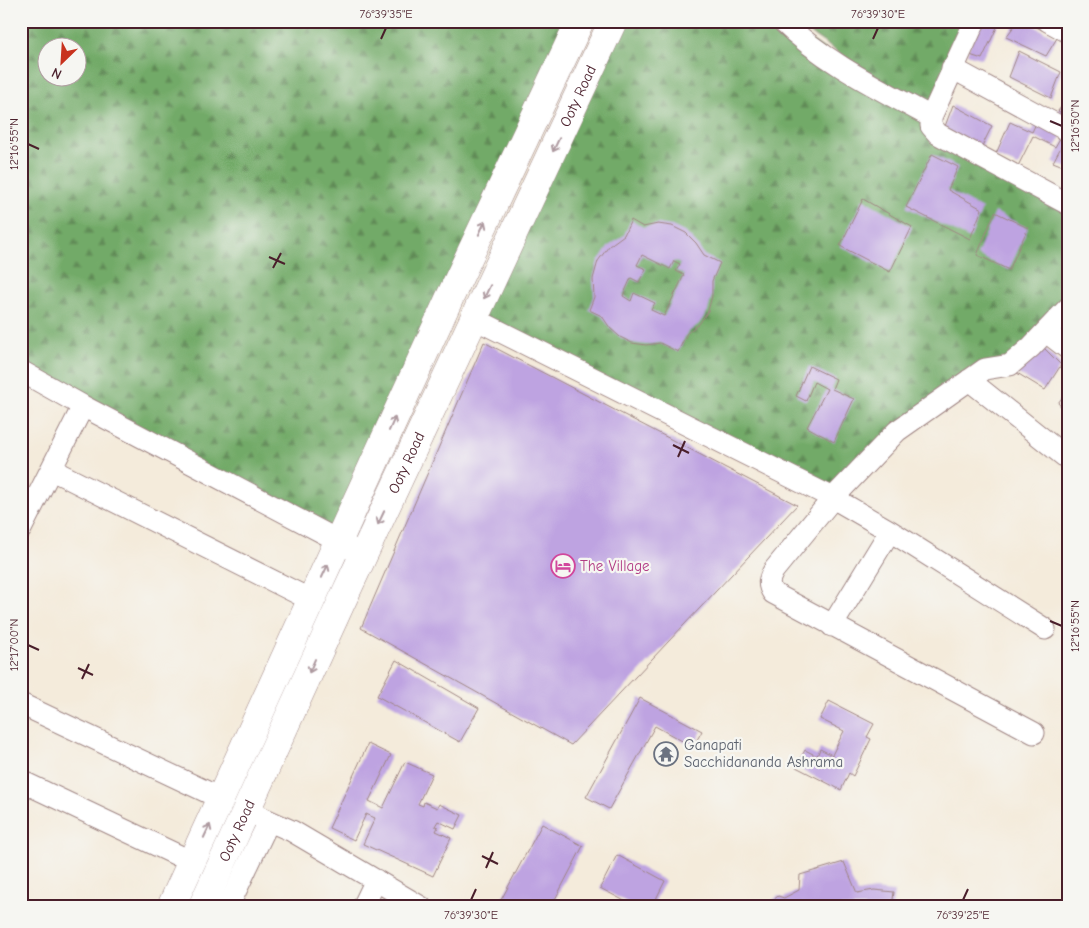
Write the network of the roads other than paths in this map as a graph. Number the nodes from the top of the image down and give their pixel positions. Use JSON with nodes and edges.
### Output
{"nodes":[{"id":1,"x":580,"y":21,"type":"edge"},
{"id":2,"x":613,"y":21,"type":"edge"},
{"id":3,"x":782,"y":21,"type":"edge"},
{"id":4,"x":975,"y":21,"type":"edge"},
{"id":5,"x":1048,"y":21,"type":"edge"},
{"id":6,"x":1068,"y":32,"type":"edge"},
{"id":7,"x":952,"y":68,"type":"junction"},
{"id":8,"x":931,"y":117,"type":"junction"},
{"id":9,"x":1068,"y":131,"type":"edge"},
{"id":10,"x":1068,"y":204,"type":"edge"},
{"id":11,"x":1068,"y":308,"type":"edge"},
{"id":12,"x":475,"y":319,"type":"junction"},
{"id":13,"x":1046,"y":332,"type":"junction"},
{"id":14,"x":1068,"y":349,"type":"edge"},
{"id":15,"x":21,"y":371,"type":"edge"},
{"id":16,"x":969,"y":380,"type":"junction"},
{"id":17,"x":83,"y":406,"type":"junction"},
{"id":18,"x":1068,"y":459,"type":"edge"},
{"id":19,"x":52,"y":470,"type":"junction"},
{"id":20,"x":833,"y":498,"type":"junction"},
{"id":21,"x":21,"y":528,"type":"edge"},
{"id":22,"x":890,"y":531,"type":"junction"},
{"id":23,"x":339,"y":541,"type":"junction"},
{"id":24,"x":363,"y":556,"type":"junction"},
{"id":25,"x":311,"y":600,"type":"junction"},
{"id":26,"x":832,"y":626,"type":"junction"},
{"id":27,"x":1045,"y":629,"type":"dead end"},
{"id":28,"x":21,"y":704,"type":"edge"},
{"id":29,"x":1034,"y":733,"type":"dead end"},
{"id":30,"x":21,"y":780,"type":"edge"},
{"id":31,"x":222,"y":800,"type":"junction"},
{"id":32,"x":258,"y":816,"type":"junction"},
{"id":33,"x":192,"y":862,"type":"junction"},
{"id":34,"x":376,"y":880,"type":"junction"},
{"id":35,"x":171,"y":907,"type":"edge"},
{"id":36,"x":202,"y":907,"type":"edge"},
{"id":37,"x":228,"y":907,"type":"edge"},
{"id":38,"x":363,"y":907,"type":"edge"},
{"id":39,"x":421,"y":907,"type":"edge"}],
"edges":[{"from":23,"to":1,"type":"main road","name":"Ooty Road","one_way":true},
{"from":2,"to":12,"type":"main road","name":"Ooty Road","one_way":true},
{"from":3,"to":8,"type":"street"},
{"from":4,"to":7,"type":"street"},
{"from":5,"to":6,"type":"street"},
{"from":7,"to":8,"type":"street"},
{"from":7,"to":9,"type":"street"},
{"from":8,"to":10,"type":"street"},
{"from":11,"to":13,"type":"street"},
{"from":12,"to":20,"type":"street"},
{"from":12,"to":24,"type":"main road","name":"Ooty Road","one_way":true},
{"from":13,"to":14,"type":"street"},
{"from":13,"to":16,"type":"street"},
{"from":15,"to":17,"type":"street"},
{"from":16,"to":18,"type":"street"},
{"from":16,"to":20,"type":"street"},
{"from":17,"to":19,"type":"street"},
{"from":17,"to":23,"type":"street"},
{"from":19,"to":21,"type":"street"},
{"from":19,"to":25,"type":"street"},
{"from":20,"to":22,"type":"street"},
{"from":20,"to":26,"type":"street"},
{"from":22,"to":26,"type":"street"},
{"from":22,"to":27,"type":"street"},
{"from":23,"to":24,"type":"street"},
{"from":25,"to":23,"type":"main road","name":"Ooty Road","one_way":true},
{"from":24,"to":32,"type":"main road","name":"Ooty Road","one_way":true},
{"from":25,"to":31,"type":"main road","name":"Ooty Road"},
{"from":26,"to":29,"type":"street"},
{"from":28,"to":31,"type":"street"},
{"from":30,"to":33,"type":"street"},
{"from":33,"to":31,"type":"main road","name":"Ooty Road","one_way":true},
{"from":32,"to":34,"type":"street"},
{"from":32,"to":36,"type":"main road","name":"Ooty Road"},
{"from":32,"to":37,"type":"street"},
{"from":33,"to":35,"type":"main road","name":"Ooty Road"},
{"from":34,"to":38,"type":"street"},
{"from":34,"to":39,"type":"street"}]}
